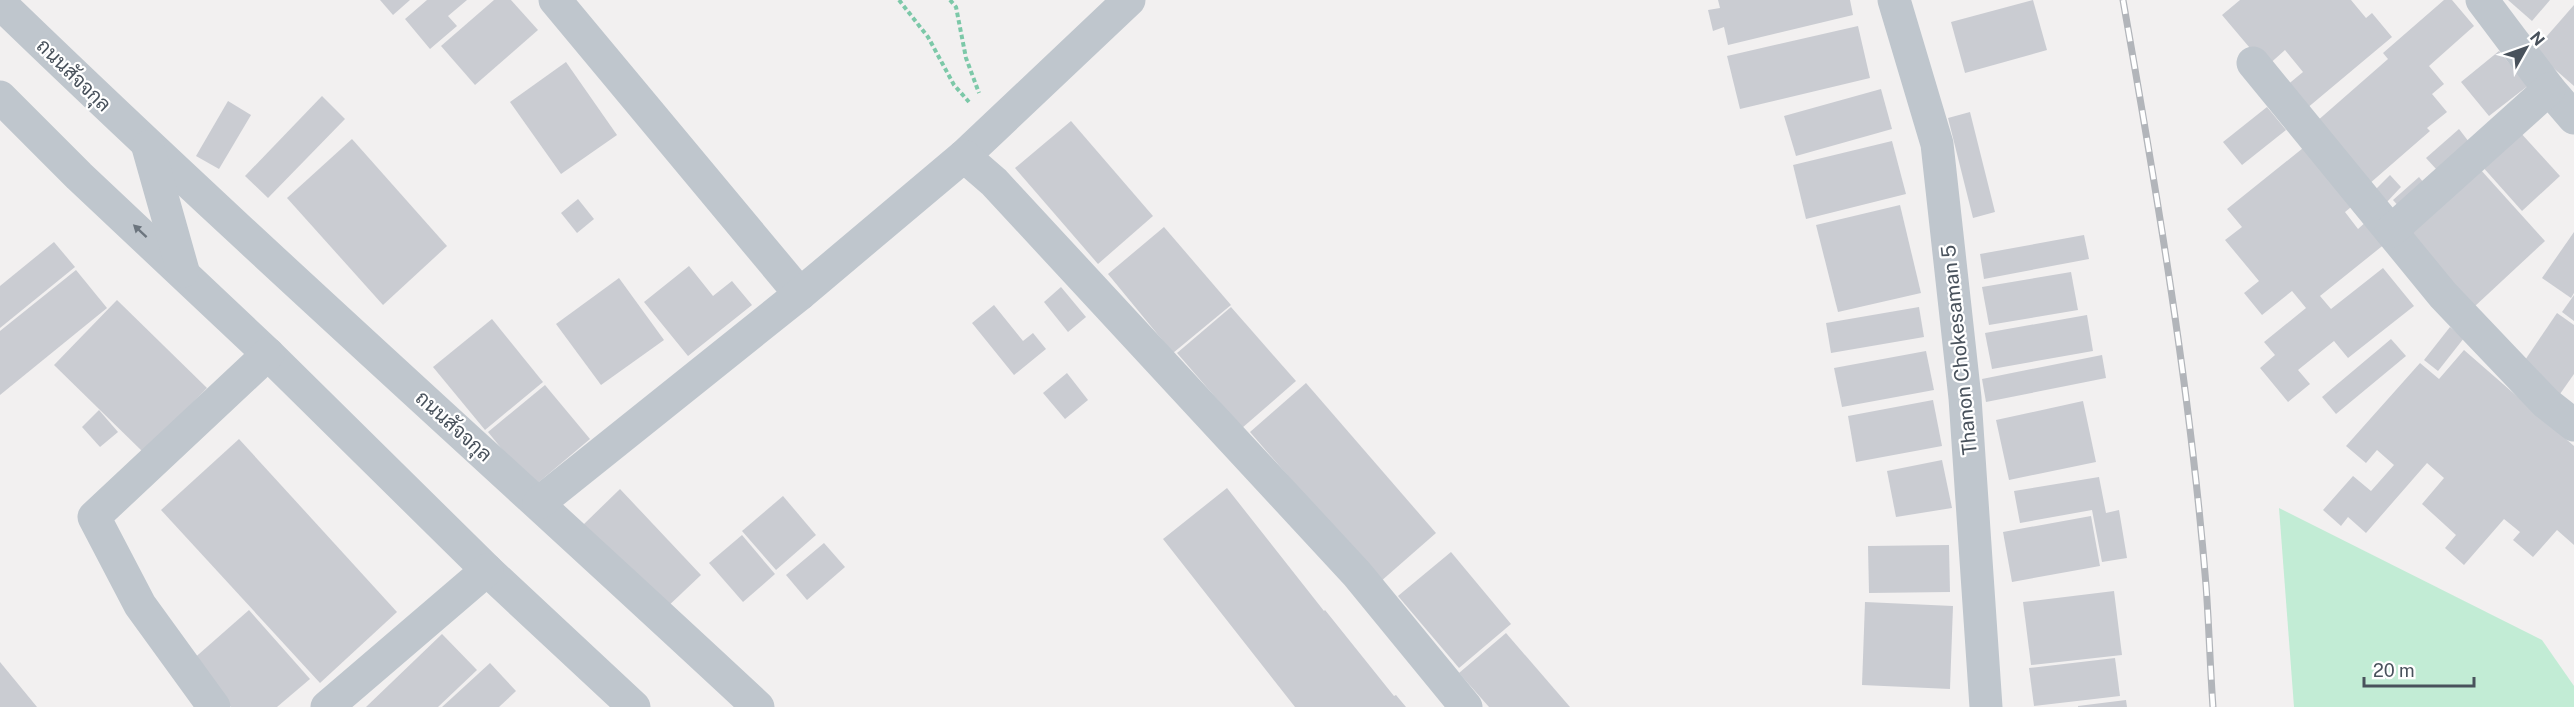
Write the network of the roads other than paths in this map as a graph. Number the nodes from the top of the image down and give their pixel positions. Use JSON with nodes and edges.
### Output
{"nodes":[{"id":1,"x":555,"y":0,"type":"edge"},
{"id":2,"x":1129,"y":0,"type":"edge"},
{"id":3,"x":1894,"y":0,"type":"edge"},
{"id":4,"x":2482,"y":0,"type":"edge"},
{"id":5,"x":0,"y":3,"type":"edge"},
{"id":6,"x":2253,"y":63,"type":"dead end"},
{"id":7,"x":2549,"y":89,"type":"junction"},
{"id":8,"x":0,"y":97,"type":"edge"},
{"id":9,"x":2574,"y":118,"type":"edge"},
{"id":10,"x":148,"y":147,"type":"junction"},
{"id":11,"x":964,"y":156,"type":"junction"},
{"id":12,"x":2391,"y":231,"type":"junction"},
{"id":13,"x":183,"y":271,"type":"junction"},
{"id":14,"x":800,"y":294,"type":"junction"},
{"id":15,"x":268,"y":354,"type":"junction"},
{"id":16,"x":2574,"y":424,"type":"edge"},
{"id":17,"x":539,"y":503,"type":"junction"},
{"id":18,"x":487,"y":570,"type":"junction"},
{"id":19,"x":214,"y":707,"type":"edge"},
{"id":20,"x":327,"y":707,"type":"edge"},
{"id":21,"x":634,"y":707,"type":"edge"},
{"id":22,"x":758,"y":707,"type":"edge"},
{"id":23,"x":1466,"y":707,"type":"edge"},
{"id":24,"x":1986,"y":707,"type":"edge"}],
"edges":[{"from":1,"to":14,"type":"street"},
{"from":2,"to":11,"type":"street"},
{"from":3,"to":24,"type":"street","name":"Thanon Chokesaman 5"},
{"from":4,"to":7,"type":"street"},
{"from":5,"to":10,"type":"street","name":"ถนนสัจจกุล"},
{"from":6,"to":12,"type":"street"},
{"from":7,"to":9,"type":"street"},
{"from":7,"to":12,"type":"street"},
{"from":13,"to":8,"type":"street","one_way":true},
{"from":10,"to":13,"type":"street"},
{"from":10,"to":17,"type":"street","name":"ถนนสัจจกุล"},
{"from":11,"to":14,"type":"street"},
{"from":11,"to":23,"type":"street"},
{"from":12,"to":16,"type":"street"},
{"from":13,"to":15,"type":"street"},
{"from":14,"to":17,"type":"street"},
{"from":15,"to":18,"type":"street"},
{"from":15,"to":19,"type":"street"},
{"from":17,"to":22,"type":"street","name":"ถนนสัจจกุล"},
{"from":18,"to":20,"type":"street"},
{"from":18,"to":21,"type":"street"}]}
